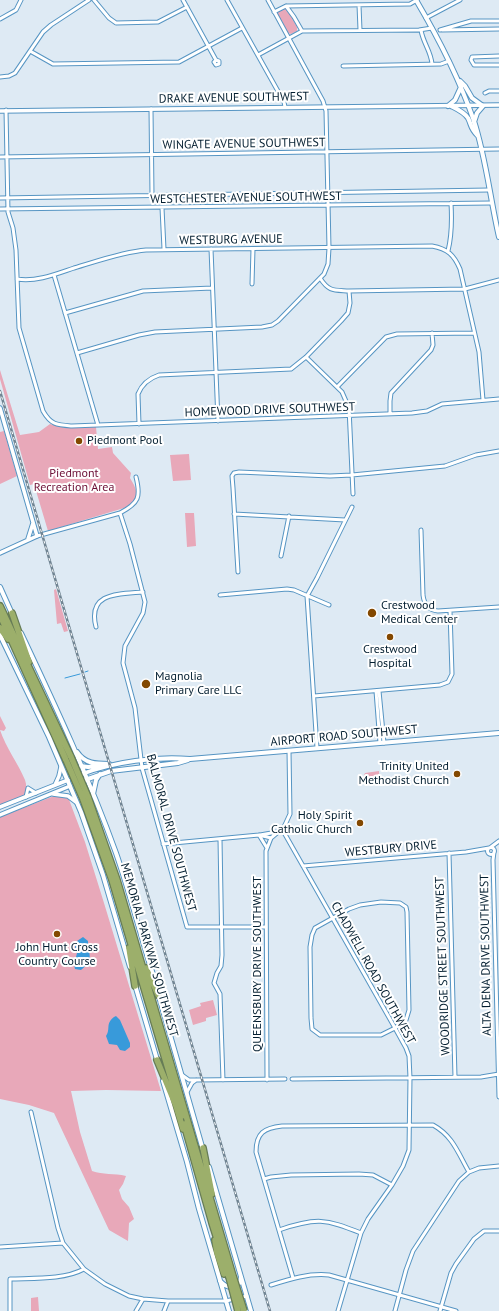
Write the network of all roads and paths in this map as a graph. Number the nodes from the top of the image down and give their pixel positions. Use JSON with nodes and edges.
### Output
{"nodes":[{"id":1,"x":21,"y":0,"type":"edge"},
{"id":2,"x":89,"y":0,"type":"edge"},
{"id":3,"x":94,"y":0,"type":"edge"},
{"id":4,"x":183,"y":0,"type":"edge"},
{"id":5,"x":227,"y":0,"type":"edge"},
{"id":6,"x":268,"y":0,"type":"edge"},
{"id":7,"x":417,"y":0,"type":"edge"},
{"id":8,"x":460,"y":0,"type":"edge"},
{"id":9,"x":359,"y":5,"type":"junction"},
{"id":10,"x":286,"y":6,"type":"junction"},
{"id":11,"x":187,"y":7,"type":"junction"},
{"id":12,"x":274,"y":12,"type":"junction"},
{"id":13,"x":426,"y":18,"type":"junction"},
{"id":14,"x":0,"y":19,"type":"edge"},
{"id":15,"x":499,"y":21,"type":"edge"},
{"id":16,"x":242,"y":28,"type":"junction"},
{"id":17,"x":432,"y":28,"type":"junction"},
{"id":18,"x":499,"y":29,"type":"edge"},
{"id":19,"x":360,"y":30,"type":"junction"},
{"id":20,"x":421,"y":30,"type":"junction"},
{"id":21,"x":302,"y":31,"type":"junction"},
{"id":22,"x":288,"y":39,"type":"junction"},
{"id":23,"x":209,"y":47,"type":"junction"},
{"id":24,"x":30,"y":51,"type":"junction"},
{"id":25,"x":258,"y":55,"type":"junction"},
{"id":26,"x":499,"y":56,"type":"edge"},
{"id":27,"x":216,"y":60,"type":"dead end"},
{"id":28,"x":449,"y":61,"type":"junction"},
{"id":29,"x":432,"y":64,"type":"junction"},
{"id":30,"x":499,"y":65,"type":"edge"},
{"id":31,"x":343,"y":66,"type":"dead end"},
{"id":32,"x":0,"y":77,"type":"edge"},
{"id":33,"x":458,"y":80,"type":"junction"},
{"id":34,"x":461,"y":86,"type":"junction"},
{"id":35,"x":499,"y":91,"type":"edge"},
{"id":36,"x":485,"y":93,"type":"dead end"},
{"id":37,"x":499,"y":105,"type":"edge"},
{"id":38,"x":450,"y":106,"type":"junction"},
{"id":39,"x":468,"y":106,"type":"junction"},
{"id":40,"x":483,"y":106,"type":"junction"},
{"id":41,"x":285,"y":107,"type":"junction"},
{"id":42,"x":325,"y":107,"type":"junction"},
{"id":43,"x":151,"y":109,"type":"junction"},
{"id":44,"x":6,"y":110,"type":"junction"},
{"id":45,"x":0,"y":111,"type":"edge"},
{"id":46,"x":474,"y":122,"type":"junction"},
{"id":47,"x":478,"y":136,"type":"junction"},
{"id":48,"x":499,"y":149,"type":"edge"},
{"id":49,"x":482,"y":150,"type":"junction"},
{"id":50,"x":326,"y":152,"type":"junction"},
{"id":51,"x":152,"y":154,"type":"junction"},
{"id":52,"x":0,"y":157,"type":"edge"},
{"id":53,"x":7,"y":157,"type":"junction"},
{"id":54,"x":489,"y":190,"type":"junction"},
{"id":55,"x":327,"y":193,"type":"junction"},
{"id":56,"x":152,"y":195,"type":"junction"},
{"id":57,"x":0,"y":198,"type":"edge"},
{"id":58,"x":7,"y":198,"type":"junction"},
{"id":59,"x":451,"y":203,"type":"junction"},
{"id":60,"x":491,"y":203,"type":"junction"},
{"id":61,"x":328,"y":206,"type":"junction"},
{"id":62,"x":162,"y":208,"type":"junction"},
{"id":63,"x":8,"y":209,"type":"junction"},
{"id":64,"x":0,"y":210,"type":"edge"},
{"id":65,"x":499,"y":237,"type":"edge"},
{"id":66,"x":253,"y":248,"type":"junction"},
{"id":67,"x":329,"y":248,"type":"junction"},
{"id":68,"x":211,"y":249,"type":"junction"},
{"id":69,"x":164,"y":250,"type":"junction"},
{"id":70,"x":448,"y":251,"type":"junction"},
{"id":71,"x":54,"y":275,"type":"junction"},
{"id":72,"x":320,"y":278,"type":"junction"},
{"id":73,"x":17,"y":279,"type":"junction"},
{"id":74,"x":499,"y":280,"type":"edge"},
{"id":75,"x":252,"y":284,"type":"dead end"},
{"id":76,"x":212,"y":288,"type":"junction"},
{"id":77,"x":465,"y":289,"type":"junction"},
{"id":78,"x":349,"y":291,"type":"junction"},
{"id":79,"x":65,"y":313,"type":"junction"},
{"id":80,"x":214,"y":330,"type":"junction"},
{"id":81,"x":432,"y":333,"type":"junction"},
{"id":82,"x":474,"y":333,"type":"junction"},
{"id":83,"x":77,"y":353,"type":"junction"},
{"id":84,"x":306,"y":357,"type":"junction"},
{"id":85,"x":216,"y":373,"type":"junction"},
{"id":86,"x":337,"y":387,"type":"junction"},
{"id":87,"x":499,"y":399,"type":"edge"},
{"id":88,"x":483,"y":400,"type":"junction"},
{"id":89,"x":0,"y":408,"type":"edge"},
{"id":90,"x":390,"y":414,"type":"junction"},
{"id":91,"x":350,"y":416,"type":"junction"},
{"id":92,"x":218,"y":421,"type":"junction"},
{"id":93,"x":98,"y":424,"type":"junction"},
{"id":94,"x":139,"y":424,"type":"junction"},
{"id":95,"x":499,"y":451,"type":"edge"},
{"id":96,"x":352,"y":475,"type":"junction"},
{"id":97,"x":136,"y":477,"type":"dead end"},
{"id":98,"x":353,"y":494,"type":"dead end"},
{"id":99,"x":352,"y":507,"type":"dead end"},
{"id":100,"x":120,"y":513,"type":"junction"},
{"id":101,"x":234,"y":514,"type":"junction"},
{"id":102,"x":288,"y":516,"type":"junction"},
{"id":103,"x":345,"y":520,"type":"junction"},
{"id":104,"x":33,"y":522,"type":"junction"},
{"id":105,"x":421,"y":530,"type":"dead end"},
{"id":106,"x":37,"y":536,"type":"junction"},
{"id":107,"x":28,"y":540,"type":"junction"},
{"id":108,"x":0,"y":553,"type":"edge"},
{"id":109,"x":281,"y":556,"type":"dead end"},
{"id":110,"x":238,"y":572,"type":"dead end"},
{"id":111,"x":0,"y":587,"type":"edge"},
{"id":112,"x":143,"y":592,"type":"junction"},
{"id":113,"x":220,"y":595,"type":"dead end"},
{"id":114,"x":307,"y":596,"type":"junction"},
{"id":115,"x":329,"y":605,"type":"dead end"},
{"id":116,"x":0,"y":606,"type":"edge"},
{"id":117,"x":499,"y":606,"type":"edge"},
{"id":118,"x":450,"y":611,"type":"junction"},
{"id":119,"x":12,"y":613,"type":"junction"},
{"id":120,"x":0,"y":615,"type":"edge"},
{"id":121,"x":96,"y":627,"type":"dead end"},
{"id":122,"x":0,"y":628,"type":"edge"},
{"id":123,"x":0,"y":635,"type":"edge"},
{"id":124,"x":17,"y":652,"type":"junction"},
{"id":125,"x":31,"y":670,"type":"junction"},
{"id":126,"x":377,"y":691,"type":"junction"},
{"id":127,"x":314,"y":696,"type":"junction"},
{"id":128,"x":499,"y":733,"type":"edge"},
{"id":129,"x":69,"y":740,"type":"junction"},
{"id":130,"x":382,"y":743,"type":"junction"},
{"id":131,"x":317,"y":748,"type":"junction"},
{"id":132,"x":289,"y":751,"type":"junction"},
{"id":133,"x":69,"y":758,"type":"junction"},
{"id":134,"x":190,"y":759,"type":"junction"},
{"id":135,"x":79,"y":760,"type":"junction"},
{"id":136,"x":140,"y":761,"type":"junction"},
{"id":137,"x":122,"y":763,"type":"junction"},
{"id":138,"x":81,"y":766,"type":"junction"},
{"id":139,"x":110,"y":766,"type":"junction"},
{"id":140,"x":61,"y":767,"type":"junction"},
{"id":141,"x":141,"y":767,"type":"junction"},
{"id":142,"x":85,"y":773,"type":"junction"},
{"id":143,"x":101,"y":774,"type":"junction"},
{"id":144,"x":87,"y":779,"type":"junction"},
{"id":145,"x":68,"y":780,"type":"junction"},
{"id":146,"x":55,"y":785,"type":"junction"},
{"id":147,"x":70,"y":786,"type":"junction"},
{"id":148,"x":36,"y":793,"type":"junction"},
{"id":149,"x":50,"y":794,"type":"junction"},
{"id":150,"x":26,"y":797,"type":"junction"},
{"id":151,"x":88,"y":797,"type":"junction"},
{"id":152,"x":77,"y":803,"type":"junction"},
{"id":153,"x":0,"y":807,"type":"edge"},
{"id":154,"x":0,"y":815,"type":"edge"},
{"id":155,"x":282,"y":829,"type":"junction"},
{"id":156,"x":277,"y":832,"type":"junction"},
{"id":157,"x":258,"y":835,"type":"junction"},
{"id":158,"x":271,"y":838,"type":"junction"},
{"id":159,"x":220,"y":839,"type":"junction"},
{"id":160,"x":499,"y":841,"type":"edge"},
{"id":161,"x":163,"y":844,"type":"junction"},
{"id":162,"x":267,"y":848,"type":"junction"},
{"id":163,"x":489,"y":850,"type":"junction"},
{"id":164,"x":494,"y":851,"type":"junction"},
{"id":165,"x":449,"y":853,"type":"junction"},
{"id":166,"x":493,"y":860,"type":"junction"},
{"id":167,"x":303,"y":866,"type":"junction"},
{"id":168,"x":333,"y":918,"type":"junction"},
{"id":169,"x":124,"y":924,"type":"junction"},
{"id":170,"x":222,"y":927,"type":"junction"},
{"id":171,"x":266,"y":927,"type":"junction"},
{"id":172,"x":132,"y":933,"type":"junction"},
{"id":173,"x":135,"y":986,"type":"junction"},
{"id":174,"x":158,"y":995,"type":"junction"},
{"id":175,"x":395,"y":1028,"type":"junction"},
{"id":176,"x":157,"y":1060,"type":"junction"},
{"id":177,"x":499,"y":1074,"type":"edge"},
{"id":178,"x":182,"y":1075,"type":"junction"},
{"id":179,"x":410,"y":1078,"type":"junction"},
{"id":180,"x":455,"y":1078,"type":"junction"},
{"id":181,"x":285,"y":1079,"type":"dead end"},
{"id":182,"x":292,"y":1079,"type":"dead end"},
{"id":183,"x":196,"y":1080,"type":"junction"},
{"id":184,"x":223,"y":1080,"type":"junction"},
{"id":185,"x":267,"y":1080,"type":"junction"},
{"id":186,"x":187,"y":1092,"type":"junction"},
{"id":187,"x":499,"y":1097,"type":"edge"},
{"id":188,"x":31,"y":1112,"type":"dead end"},
{"id":189,"x":410,"y":1126,"type":"junction"},
{"id":190,"x":191,"y":1146,"type":"junction"},
{"id":191,"x":203,"y":1148,"type":"junction"},
{"id":192,"x":499,"y":1166,"type":"edge"},
{"id":193,"x":469,"y":1172,"type":"junction"},
{"id":194,"x":264,"y":1179,"type":"junction"},
{"id":195,"x":392,"y":1185,"type":"junction"},
{"id":196,"x":214,"y":1222,"type":"junction"},
{"id":197,"x":280,"y":1230,"type":"junction"},
{"id":198,"x":499,"y":1231,"type":"edge"},
{"id":199,"x":361,"y":1233,"type":"junction"},
{"id":200,"x":63,"y":1243,"type":"junction"},
{"id":201,"x":0,"y":1247,"type":"edge"},
{"id":202,"x":84,"y":1269,"type":"junction"},
{"id":203,"x":241,"y":1274,"type":"junction"},
{"id":204,"x":227,"y":1278,"type":"junction"},
{"id":205,"x":293,"y":1278,"type":"junction"},
{"id":206,"x":347,"y":1280,"type":"junction"},
{"id":207,"x":272,"y":1285,"type":"dead end"},
{"id":208,"x":399,"y":1295,"type":"junction"},
{"id":209,"x":247,"y":1296,"type":"junction"},
{"id":210,"x":143,"y":1299,"type":"junction"},
{"id":211,"x":168,"y":1301,"type":"junction"},
{"id":212,"x":226,"y":1301,"type":"junction"},
{"id":213,"x":441,"y":1307,"type":"junction"},
{"id":214,"x":10,"y":1311,"type":"edge"},
{"id":215,"x":136,"y":1311,"type":"edge"},
{"id":216,"x":164,"y":1311,"type":"edge"},
{"id":217,"x":229,"y":1311,"type":"edge"},
{"id":218,"x":235,"y":1311,"type":"edge"},
{"id":219,"x":238,"y":1311,"type":"edge"},
{"id":220,"x":244,"y":1311,"type":"edge"},
{"id":221,"x":250,"y":1311,"type":"edge"},
{"id":222,"x":338,"y":1311,"type":"edge"},
{"id":223,"x":395,"y":1311,"type":"edge"},
{"id":224,"x":440,"y":1311,"type":"edge"},
{"id":225,"x":456,"y":1311,"type":"edge"}],
"edges":[{"from":1,"to":14,"type":"street"},
{"from":2,"to":24,"type":"street"},
{"from":3,"to":11,"type":"street"},
{"from":4,"to":11,"type":"street"},
{"from":5,"to":16,"type":"street"},
{"from":6,"to":12,"type":"street"},
{"from":7,"to":9,"type":"street"},
{"from":7,"to":13,"type":"main road"},
{"from":8,"to":13,"type":"street"},
{"from":9,"to":10,"type":"street"},
{"from":9,"to":19,"type":"street"},
{"from":10,"to":12,"type":"street"},
{"from":10,"to":21,"type":"street"},
{"from":11,"to":23,"type":"street"},
{"from":12,"to":22,"type":"street"},
{"from":13,"to":17,"type":"main road"},
{"from":15,"to":18,"type":"street"},
{"from":16,"to":23,"type":"street"},
{"from":16,"to":25,"type":"street"},
{"from":17,"to":20,"type":"street"},
{"from":17,"to":28,"type":"main road"},
{"from":19,"to":20,"type":"street"},
{"from":19,"to":21,"type":"street"},
{"from":20,"to":29,"type":"street"},
{"from":21,"to":22,"type":"street"},
{"from":22,"to":25,"type":"street"},
{"from":22,"to":42,"type":"street"},
{"from":23,"to":24,"type":"street"},
{"from":23,"to":27,"type":"street"},
{"from":24,"to":32,"type":"street"},
{"from":25,"to":41,"type":"street"},
{"from":26,"to":30,"type":"street"},
{"from":28,"to":29,"type":"street"},
{"from":28,"to":33,"type":"main road"},
{"from":29,"to":31,"type":"street"},
{"from":33,"to":34,"type":"main road"},
{"from":33,"to":40,"type":"main road"},
{"from":34,"to":38,"type":"main road"},
{"from":34,"to":39,"type":"main road"},
{"from":35,"to":36,"type":"street"},
{"from":37,"to":40,"type":"street","name":"DRAKE AVENUE SOUTHWEST"},
{"from":38,"to":39,"type":"street","name":"DRAKE AVENUE SOUTHWEST"},
{"from":38,"to":42,"type":"street","name":"DRAKE AVENUE SOUTHWEST"},
{"from":38,"to":47,"type":"main road"},
{"from":39,"to":40,"type":"street","name":"DRAKE AVENUE SOUTHWEST"},
{"from":39,"to":46,"type":"main road"},
{"from":40,"to":46,"type":"main road"},
{"from":41,"to":42,"type":"street","name":"DRAKE AVENUE SOUTHWEST"},
{"from":41,"to":43,"type":"street","name":"DRAKE AVENUE SOUTHWEST"},
{"from":42,"to":50,"type":"street"},
{"from":43,"to":44,"type":"street","name":"DRAKE AVENUE SOUTHWEST"},
{"from":43,"to":51,"type":"street"},
{"from":44,"to":45,"type":"street","name":"DRAKE AVENUE SOUTHWEST"},
{"from":44,"to":53,"type":"street"},
{"from":46,"to":47,"type":"main road"},
{"from":47,"to":49,"type":"main road"},
{"from":48,"to":49,"type":"street","name":"WINGATE AVENUE SOUTHWEST"},
{"from":49,"to":50,"type":"street","name":"WINGATE AVENUE SOUTHWEST"},
{"from":49,"to":54,"type":"main road"},
{"from":50,"to":51,"type":"street","name":"WINGATE AVENUE SOUTHWEST"},
{"from":50,"to":55,"type":"street"},
{"from":51,"to":53,"type":"street","name":"WINGATE AVENUE SOUTHWEST"},
{"from":51,"to":56,"type":"street"},
{"from":52,"to":53,"type":"street","name":"WINGATE AVENUE SOUTHWEST"},
{"from":53,"to":58,"type":"street"},
{"from":54,"to":55,"type":"street","name":"WESTCHESTER AVENUE SOUTHWEST"},
{"from":54,"to":60,"type":"main road"},
{"from":55,"to":56,"type":"street","name":"WESTCHESTER AVENUE SOUTHWEST"},
{"from":55,"to":61,"type":"street"},
{"from":56,"to":58,"type":"street","name":"WESTCHESTER AVENUE SOUTHWEST"},
{"from":57,"to":58,"type":"street","name":"WESTCHESTER AVENUE SOUTHWEST"},
{"from":58,"to":63,"type":"street"},
{"from":59,"to":60,"type":"street","name":"WESTCHESTER AVENUE SOUTHWEST"},
{"from":59,"to":61,"type":"street","name":"WESTCHESTER AVENUE SOUTHWEST"},
{"from":59,"to":70,"type":"street"},
{"from":60,"to":65,"type":"main road"},
{"from":61,"to":62,"type":"street","name":"WESTCHESTER AVENUE SOUTHWEST"},
{"from":61,"to":67,"type":"street"},
{"from":62,"to":63,"type":"street","name":"WESTCHESTER AVENUE SOUTHWEST"},
{"from":62,"to":69,"type":"street"},
{"from":63,"to":64,"type":"street","name":"WESTCHESTER AVENUE SOUTHWEST"},
{"from":63,"to":73,"type":"street"},
{"from":66,"to":67,"type":"street","name":"WESTBURG AVENUE"},
{"from":66,"to":68,"type":"street","name":"WESTBURG AVENUE"},
{"from":66,"to":75,"type":"street"},
{"from":67,"to":70,"type":"street","name":"WESTBURG AVENUE"},
{"from":67,"to":72,"type":"street"},
{"from":68,"to":69,"type":"street","name":"WESTBURG AVENUE"},
{"from":68,"to":76,"type":"street"},
{"from":69,"to":71,"type":"street","name":"WESTBURG AVENUE"},
{"from":70,"to":77,"type":"street"},
{"from":71,"to":73,"type":"street","name":"WESTBURG AVENUE"},
{"from":71,"to":79,"type":"street"},
{"from":72,"to":78,"type":"street"},
{"from":72,"to":80,"type":"street"},
{"from":73,"to":93,"type":"street","name":"HOMEWOOD DRIVE SOUTHWEST"},
{"from":74,"to":77,"type":"street"},
{"from":76,"to":79,"type":"street"},
{"from":76,"to":80,"type":"street"},
{"from":77,"to":78,"type":"street"},
{"from":77,"to":82,"type":"street"},
{"from":78,"to":84,"type":"street"},
{"from":79,"to":83,"type":"street"},
{"from":80,"to":83,"type":"street"},
{"from":80,"to":85,"type":"street"},
{"from":81,"to":82,"type":"street"},
{"from":81,"to":86,"type":"street"},
{"from":81,"to":90,"type":"street"},
{"from":82,"to":88,"type":"street"},
{"from":83,"to":93,"type":"street"},
{"from":84,"to":85,"type":"street"},
{"from":84,"to":86,"type":"street"},
{"from":85,"to":92,"type":"street"},
{"from":85,"to":94,"type":"street"},
{"from":86,"to":91,"type":"street"},
{"from":87,"to":88,"type":"street","name":"HOMEWOOD DRIVE SOUTHWEST"},
{"from":88,"to":90,"type":"street","name":"HOMEWOOD DRIVE SOUTHWEST"},
{"from":89,"to":104,"type":"street"},
{"from":90,"to":91,"type":"street","name":"HOMEWOOD DRIVE SOUTHWEST"},
{"from":91,"to":92,"type":"street","name":"HOMEWOOD DRIVE SOUTHWEST"},
{"from":91,"to":96,"type":"street"},
{"from":92,"to":94,"type":"street","name":"HOMEWOOD DRIVE SOUTHWEST"},
{"from":93,"to":94,"type":"street","name":"HOMEWOOD DRIVE SOUTHWEST"},
{"from":95,"to":96,"type":"street"},
{"from":96,"to":98,"type":"street"},
{"from":96,"to":101,"type":"street"},
{"from":97,"to":100,"type":"street"},
{"from":99,"to":103,"type":"street"},
{"from":100,"to":106,"type":"street"},
{"from":100,"to":112,"type":"street","name":"BALMORAL DRIVE SOUTHWEST"},
{"from":101,"to":102,"type":"street"},
{"from":101,"to":110,"type":"street"},
{"from":102,"to":103,"type":"street"},
{"from":102,"to":109,"type":"street"},
{"from":103,"to":114,"type":"street"},
{"from":104,"to":106,"type":"street"},
{"from":104,"to":107,"type":"street"},
{"from":105,"to":118,"type":"street"},
{"from":106,"to":107,"type":"street"},
{"from":107,"to":108,"type":"street"},
{"from":111,"to":119,"type":"main road"},
{"from":112,"to":121,"type":"street"},
{"from":112,"to":136,"type":"street","name":"BALMORAL DRIVE SOUTHWEST"},
{"from":113,"to":114,"type":"street"},
{"from":114,"to":115,"type":"street"},
{"from":114,"to":127,"type":"street"},
{"from":116,"to":125,"type":"highway","name":"MEMORIAL PARKWAY SOUTHWEST"},
{"from":117,"to":118,"type":"street"},
{"from":118,"to":126,"type":"street"},
{"from":119,"to":125,"type":"highway"},
{"from":119,"to":129,"type":"main road"},
{"from":120,"to":124,"type":"highway","name":"MEMORIAL PARKWAY SOUTHWEST"},
{"from":122,"to":124,"type":"highway"},
{"from":123,"to":140,"type":"main road"},
{"from":124,"to":133,"type":"highway","name":"MEMORIAL PARKWAY SOUTHWEST"},
{"from":125,"to":133,"type":"highway","name":"MEMORIAL PARKWAY SOUTHWEST"},
{"from":126,"to":127,"type":"street"},
{"from":126,"to":130,"type":"street"},
{"from":127,"to":131,"type":"street"},
{"from":128,"to":130,"type":"main road","name":"AIRPORT ROAD SOUTHWEST"},
{"from":129,"to":135,"type":"main road"},
{"from":129,"to":137,"type":"main road"},
{"from":130,"to":131,"type":"main road","name":"AIRPORT ROAD SOUTHWEST"},
{"from":131,"to":132,"type":"main road","name":"AIRPORT ROAD SOUTHWEST"},
{"from":132,"to":134,"type":"main road","name":"AIRPORT ROAD SOUTHWEST"},
{"from":132,"to":155,"type":"street"},
{"from":133,"to":151,"type":"highway","name":"MEMORIAL PARKWAY SOUTHWEST","bridge":true},
{"from":134,"to":136,"type":"main road","name":"AIRPORT ROAD SOUTHWEST"},
{"from":134,"to":141,"type":"main road","name":"AIRPORT ROAD SOUTHWEST"},
{"from":135,"to":138,"type":"main road"},
{"from":135,"to":140,"type":"main road"},
{"from":136,"to":137,"type":"main road","name":"AIRPORT ROAD SOUTHWEST"},
{"from":136,"to":141,"type":"street","name":"BALMORAL DRIVE SOUTHWEST"},
{"from":137,"to":139,"type":"main road","name":"AIRPORT ROAD SOUTHWEST"},
{"from":138,"to":139,"type":"main road"},
{"from":138,"to":142,"type":"main road"},
{"from":139,"to":142,"type":"main road","name":"AIRPORT ROAD SOUTHWEST"},
{"from":140,"to":145,"type":"main road"},
{"from":140,"to":146,"type":"street"},
{"from":141,"to":143,"type":"main road","name":"AIRPORT ROAD SOUTHWEST"},
{"from":141,"to":161,"type":"street","name":"BALMORAL DRIVE SOUTHWEST"},
{"from":142,"to":144,"type":"main road"},
{"from":142,"to":145,"type":"main road","name":"AIRPORT ROAD SOUTHWEST"},
{"from":143,"to":144,"type":"main road","name":"AIRPORT ROAD SOUTHWEST"},
{"from":143,"to":151,"type":"main road"},
{"from":144,"to":147,"type":"main road","name":"AIRPORT ROAD SOUTHWEST"},
{"from":144,"to":151,"type":"main road"},
{"from":145,"to":146,"type":"street","name":"AIRPORT ROAD SOUTHWEST"},
{"from":145,"to":147,"type":"main road"},
{"from":146,"to":148,"type":"street","name":"AIRPORT ROAD SOUTHWEST"},
{"from":147,"to":149,"type":"street","name":"AIRPORT ROAD SOUTHWEST"},
{"from":147,"to":152,"type":"main road"},
{"from":148,"to":150,"type":"street","name":"AIRPORT ROAD SOUTHWEST"},
{"from":148,"to":150,"type":"street"},
{"from":149,"to":152,"type":"street"},
{"from":149,"to":154,"type":"street","name":"AIRPORT ROAD SOUTHWEST"},
{"from":150,"to":153,"type":"street","name":"AIRPORT ROAD SOUTHWEST"},
{"from":151,"to":152,"type":"main road"},
{"from":151,"to":169,"type":"highway","name":"MEMORIAL PARKWAY SOUTHWEST"},
{"from":151,"to":172,"type":"highway","name":"MEMORIAL PARKWAY SOUTHWEST"},
{"from":151,"to":174,"type":"main road"},
{"from":152,"to":173,"type":"main road"},
{"from":155,"to":156,"type":"street","name":"QUEENSBURY DRIVE SOUTHWEST"},
{"from":155,"to":167,"type":"street","name":"CHADWELL ROAD SOUTHWEST"},
{"from":156,"to":157,"type":"street","name":"QUEENSBURY DRIVE SOUTHWEST"},
{"from":156,"to":158,"type":"street","name":"QUEENSBURY DRIVE SOUTHWEST"},
{"from":157,"to":158,"type":"street"},
{"from":157,"to":159,"type":"street","name":"QUEENSBURY DRIVE SOUTHWEST"},
{"from":157,"to":162,"type":"street"},
{"from":158,"to":162,"type":"street","name":"QUEENSBURY DRIVE SOUTHWEST"},
{"from":159,"to":161,"type":"street","name":"QUEENSBURY DRIVE SOUTHWEST"},
{"from":159,"to":170,"type":"street"},
{"from":160,"to":163,"type":"street","name":"WESTBURY DRIVE"},
{"from":160,"to":164,"type":"street","name":"WESTBURY DRIVE"},
{"from":161,"to":170,"type":"street","name":"BALMORAL DRIVE SOUTHWEST"},
{"from":162,"to":171,"type":"street","name":"QUEENSBURY DRIVE SOUTHWEST"},
{"from":163,"to":164,"type":"street"},
{"from":163,"to":164,"type":"street"},
{"from":163,"to":165,"type":"street","name":"WESTBURY DRIVE"},
{"from":163,"to":166,"type":"street","name":"ALTA DENA DRIVE SOUTHWEST"},
{"from":164,"to":166,"type":"street","name":"ALTA DENA DRIVE SOUTHWEST"},
{"from":165,"to":167,"type":"street","name":"WESTBURY DRIVE"},
{"from":165,"to":180,"type":"street","name":"WOODRIDGE STREET SOUTHWEST"},
{"from":166,"to":177,"type":"street","name":"ALTA DENA DRIVE SOUTHWEST"},
{"from":167,"to":168,"type":"street","name":"CHADWELL ROAD SOUTHWEST"},
{"from":168,"to":175,"type":"street","name":"CHADWELL ROAD SOUTHWEST"},
{"from":168,"to":175,"type":"street"},
{"from":168,"to":175,"type":"street"},
{"from":169,"to":173,"type":"highway"},
{"from":169,"to":190,"type":"highway","name":"MEMORIAL PARKWAY SOUTHWEST"},
{"from":170,"to":171,"type":"street"},
{"from":170,"to":184,"type":"street"},
{"from":171,"to":185,"type":"street","name":"QUEENSBURY DRIVE SOUTHWEST"},
{"from":172,"to":174,"type":"highway"},
{"from":172,"to":196,"type":"highway","name":"MEMORIAL PARKWAY SOUTHWEST"},
{"from":173,"to":176,"type":"main road"},
{"from":174,"to":178,"type":"main road"},
{"from":175,"to":179,"type":"street","name":"CHADWELL ROAD SOUTHWEST"},
{"from":176,"to":190,"type":"highway"},
{"from":176,"to":204,"type":"main road"},
{"from":177,"to":180,"type":"street"},
{"from":177,"to":187,"type":"street"},
{"from":178,"to":183,"type":"street"},
{"from":178,"to":186,"type":"main road"},
{"from":179,"to":180,"type":"street"},
{"from":179,"to":182,"type":"street"},
{"from":179,"to":189,"type":"street","name":"CHADWELL ROAD SOUTHWEST"},
{"from":181,"to":185,"type":"street"},
{"from":183,"to":184,"type":"street"},
{"from":183,"to":186,"type":"street"},
{"from":184,"to":185,"type":"street"},
{"from":186,"to":191,"type":"main road"},
{"from":188,"to":200,"type":"street"},
{"from":189,"to":193,"type":"street"},
{"from":189,"to":194,"type":"street"},
{"from":189,"to":195,"type":"street","name":"CHADWELL ROAD SOUTHWEST"},
{"from":190,"to":196,"type":"highway","name":"MEMORIAL PARKWAY SOUTHWEST"},
{"from":191,"to":196,"type":"highway"},
{"from":191,"to":203,"type":"main road"},
{"from":192,"to":193,"type":"street"},
{"from":193,"to":208,"type":"street"},
{"from":194,"to":195,"type":"street"},
{"from":194,"to":197,"type":"street"},
{"from":195,"to":199,"type":"street","name":"CHADWELL ROAD SOUTHWEST"},
{"from":196,"to":204,"type":"highway","name":"MEMORIAL PARKWAY SOUTHWEST"},
{"from":196,"to":204,"type":"highway"},
{"from":197,"to":199,"type":"street"},
{"from":197,"to":205,"type":"street"},
{"from":198,"to":213,"type":"street"},
{"from":199,"to":206,"type":"street","name":"CHADWELL ROAD SOUTHWEST"},
{"from":200,"to":201,"type":"street"},
{"from":200,"to":202,"type":"street"},
{"from":202,"to":210,"type":"street"},
{"from":202,"to":214,"type":"street"},
{"from":203,"to":204,"type":"main road"},
{"from":203,"to":209,"type":"main road"},
{"from":204,"to":212,"type":"main road"},
{"from":204,"to":218,"type":"highway"},
{"from":204,"to":219,"type":"highway","name":"MEMORIAL PARKWAY SOUTHWEST","bridge":true},
{"from":204,"to":220,"type":"highway","name":"MEMORIAL PARKWAY SOUTHWEST","bridge":true},
{"from":205,"to":206,"type":"street"},
{"from":205,"to":207,"type":"street"},
{"from":206,"to":208,"type":"street"},
{"from":206,"to":222,"type":"street","name":"CHADWELL ROAD SOUTHWEST"},
{"from":208,"to":213,"type":"street"},
{"from":208,"to":223,"type":"street"},
{"from":209,"to":212,"type":"street"},
{"from":209,"to":221,"type":"main road"},
{"from":210,"to":211,"type":"street"},
{"from":210,"to":215,"type":"street"},
{"from":211,"to":212,"type":"street"},
{"from":211,"to":216,"type":"street"},
{"from":212,"to":217,"type":"main road"},
{"from":213,"to":224,"type":"street"},
{"from":213,"to":225,"type":"street"},
{"from":218,"to":221,"type":"main road"}]}
